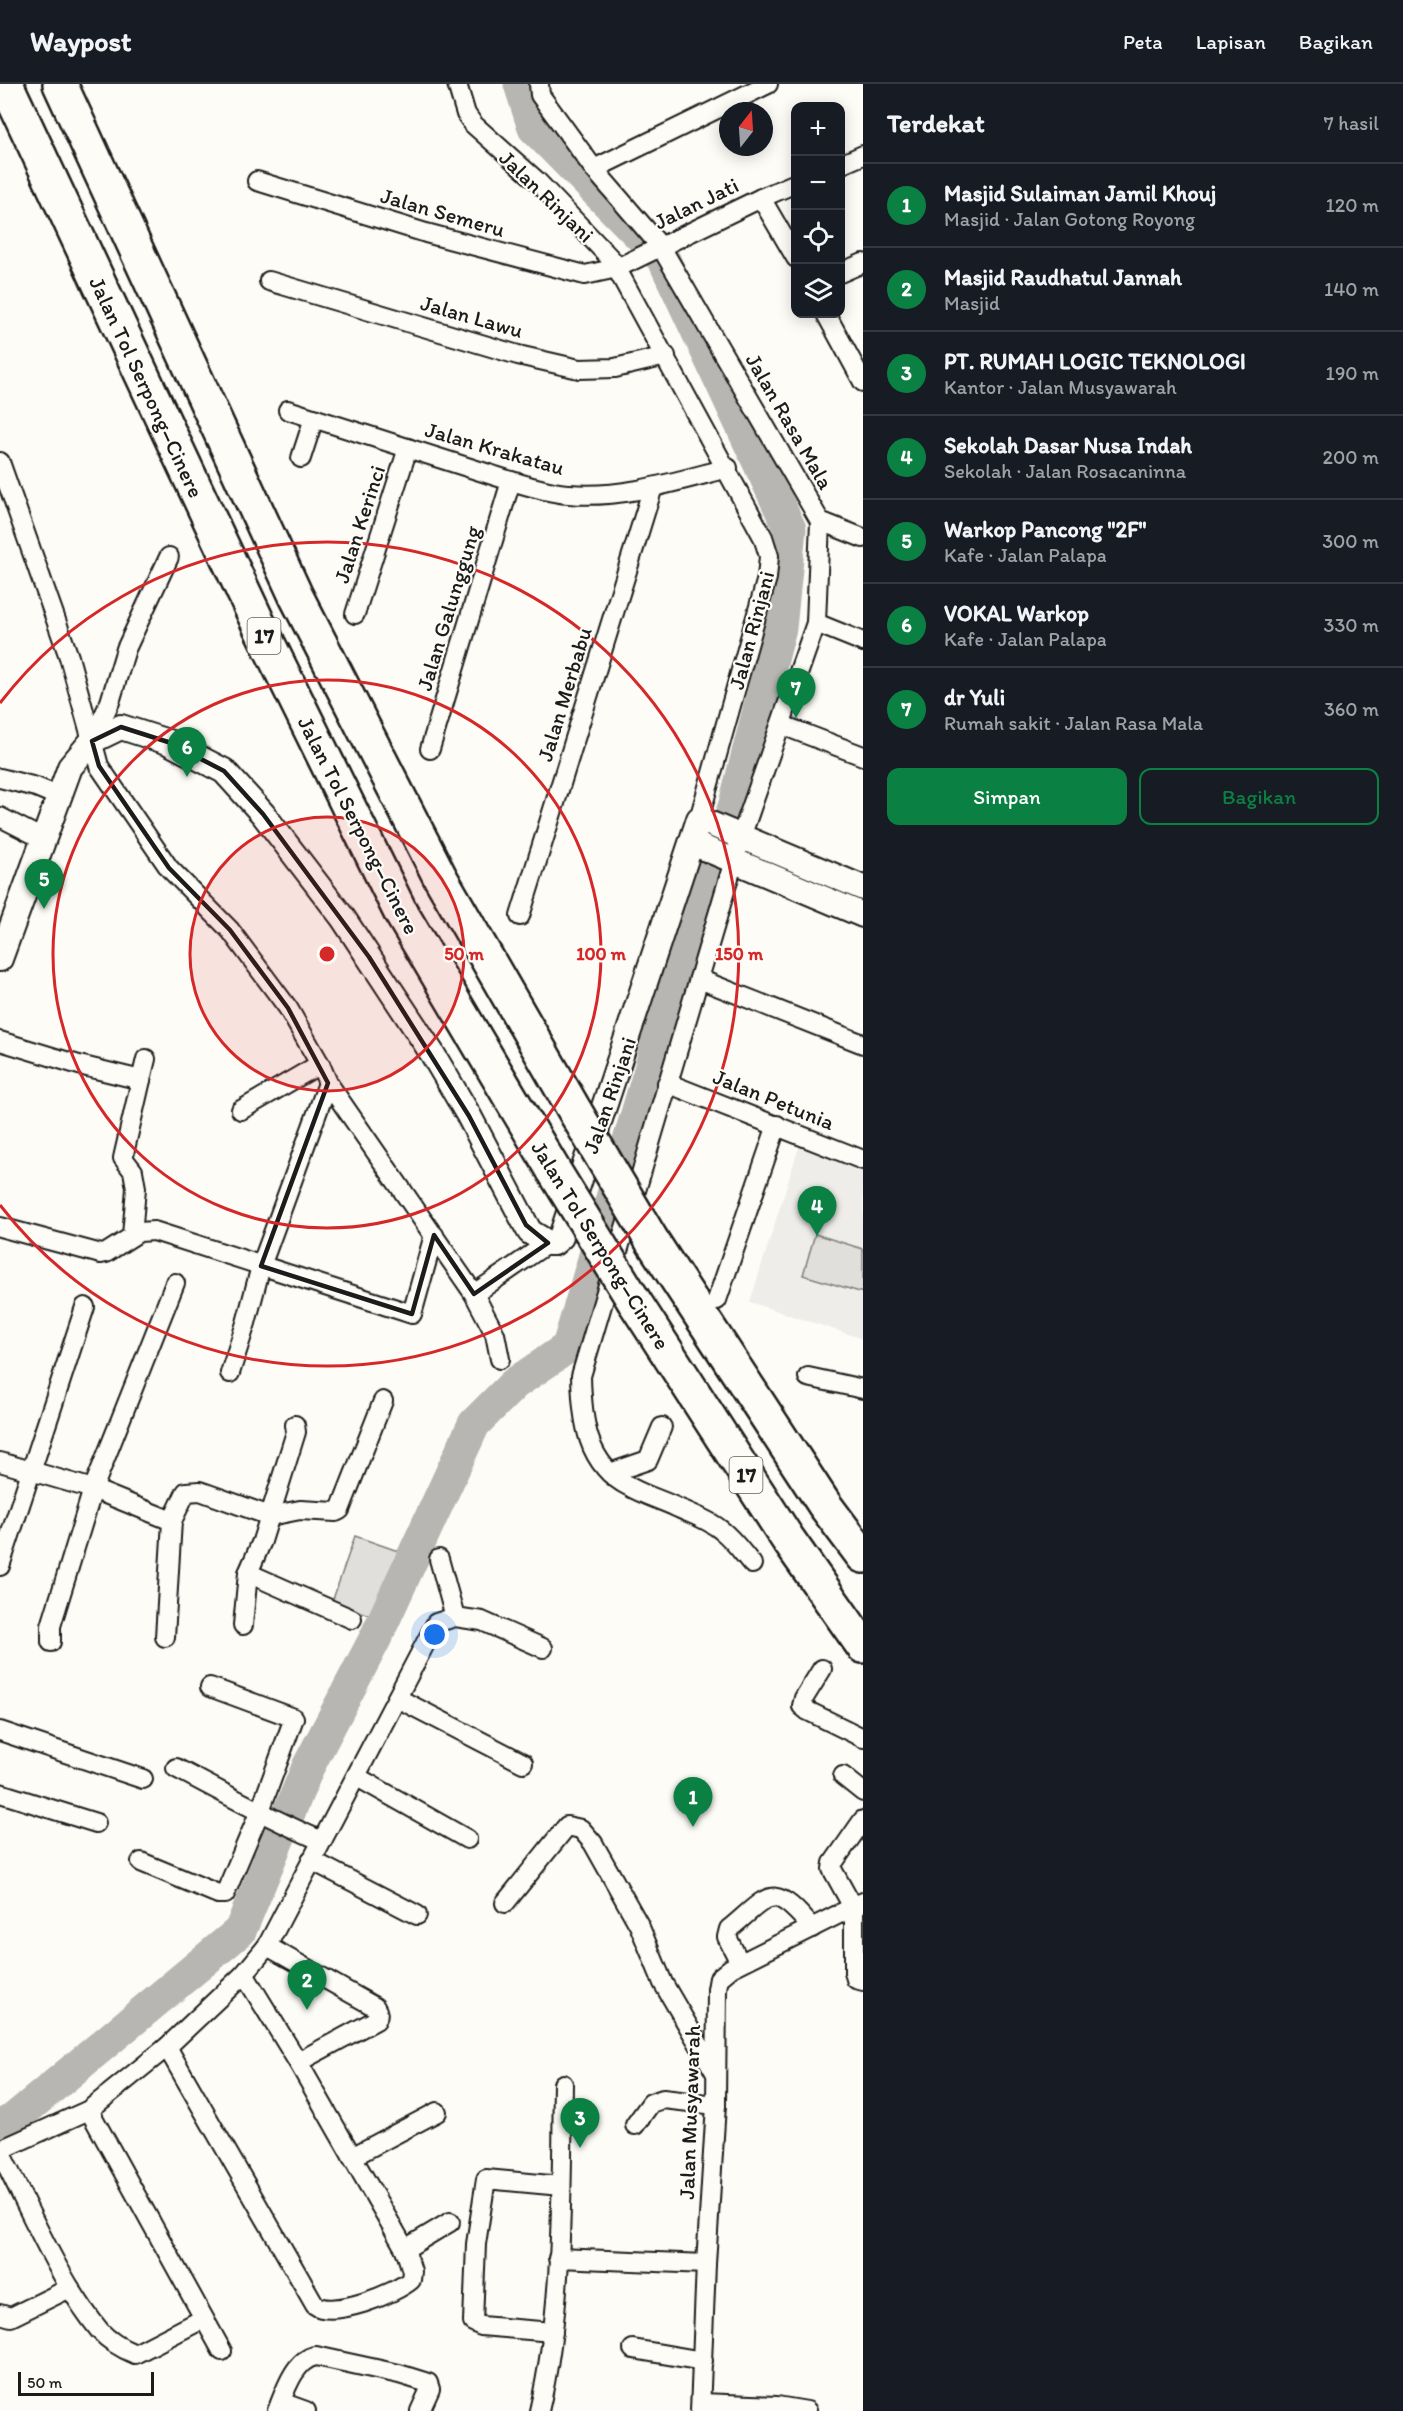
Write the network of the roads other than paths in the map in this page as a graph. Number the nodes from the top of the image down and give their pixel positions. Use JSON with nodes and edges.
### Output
{"nodes":[{"id":1,"x":6,"y":84,"type":"edge"},
{"id":2,"x":60,"y":84,"type":"edge"},
{"id":3,"x":457,"y":84,"type":"edge"},
{"id":4,"x":768,"y":84,"type":"edge"},
{"id":5,"x":544,"y":88,"type":"edge"},
{"id":6,"x":863,"y":155,"type":"edge"},
{"id":7,"x":845,"y":163,"type":"edge"},
{"id":8,"x":594,"y":169,"type":"junction"},
{"id":9,"x":257,"y":182,"type":"dead end"},
{"id":10,"x":791,"y":185,"type":"edge"},
{"id":11,"x":761,"y":198,"type":"junction"},
{"id":12,"x":659,"y":248,"type":"junction"},
{"id":13,"x":791,"y":251,"type":"edge"},
{"id":14,"x":863,"y":263,"type":"edge"},
{"id":15,"x":623,"y":265,"type":"junction"},
{"id":16,"x":845,"y":271,"type":"edge"},
{"id":17,"x":269,"y":281,"type":"dead end"},
{"id":18,"x":828,"y":318,"type":"edge"},
{"id":19,"x":666,"y":356,"type":"junction"},
{"id":20,"x":863,"y":382,"type":"edge"},
{"id":21,"x":288,"y":410,"type":"dead end"},
{"id":22,"x":314,"y":418,"type":"junction"},
{"id":23,"x":408,"y":448,"type":"junction"},
{"id":24,"x":301,"y":458,"type":"dead end"},
{"id":25,"x":0,"y":462,"type":"edge"},
{"id":26,"x":728,"y":468,"type":"junction"},
{"id":27,"x":511,"y":481,"type":"junction"},
{"id":28,"x":653,"y":487,"type":"junction"},
{"id":29,"x":820,"y":521,"type":"junction"},
{"id":30,"x":863,"y":538,"type":"edge"},
{"id":31,"x":169,"y":557,"type":"dead end"},
{"id":32,"x":355,"y":614,"type":"dead end"},
{"id":33,"x":816,"y":623,"type":"junction"},
{"id":34,"x":863,"y":642,"type":"edge"},
{"id":35,"x":782,"y":725,"type":"junction"},
{"id":36,"x":92,"y":741,"type":"junction"},
{"id":37,"x":430,"y":749,"type":"dead end"},
{"id":38,"x":863,"y":756,"type":"edge"},
{"id":39,"x":0,"y":778,"type":"edge"},
{"id":40,"x":60,"y":797,"type":"junction"},
{"id":41,"x":0,"y":817,"type":"edge"},
{"id":42,"x":700,"y":820,"type":"junction"},
{"id":43,"x":738,"y":836,"type":"junction"},
{"id":44,"x":45,"y":840,"type":"junction"},
{"id":45,"x":694,"y":844,"type":"junction"},
{"id":46,"x":731,"y":861,"type":"junction"},
{"id":47,"x":863,"y":888,"type":"edge"},
{"id":48,"x":863,"y":915,"type":"edge"},
{"id":49,"x":520,"y":916,"type":"dead end"},
{"id":50,"x":0,"y":959,"type":"edge"},
{"id":51,"x":699,"y":979,"type":"junction"},
{"id":52,"x":0,"y":1041,"type":"edge"},
{"id":53,"x":863,"y":1044,"type":"edge"},
{"id":54,"x":146,"y":1059,"type":"dead end"},
{"id":55,"x":320,"y":1064,"type":"junction"},
{"id":56,"x":141,"y":1080,"type":"junction"},
{"id":57,"x":328,"y":1083,"type":"junction"},
{"id":58,"x":667,"y":1083,"type":"junction"},
{"id":59,"x":241,"y":1110,"type":"dead end"},
{"id":60,"x":777,"y":1125,"type":"junction"},
{"id":61,"x":863,"y":1160,"type":"edge"},
{"id":62,"x":0,"y":1227,"type":"edge"},
{"id":63,"x":435,"y":1235,"type":"junction"},
{"id":64,"x":132,"y":1236,"type":"junction"},
{"id":65,"x":548,"y":1244,"type":"junction"},
{"id":66,"x":261,"y":1266,"type":"junction"},
{"id":67,"x":175,"y":1284,"type":"dead end"},
{"id":68,"x":474,"y":1294,"type":"junction"},
{"id":69,"x":717,"y":1300,"type":"dead end"},
{"id":70,"x":86,"y":1307,"type":"dead end"},
{"id":71,"x":500,"y":1359,"type":"dead end"},
{"id":72,"x":230,"y":1372,"type":"dead end"},
{"id":73,"x":807,"y":1377,"type":"dead end"},
{"id":74,"x":863,"y":1389,"type":"edge"},
{"id":75,"x":383,"y":1401,"type":"dead end"},
{"id":76,"x":295,"y":1425,"type":"dead end"},
{"id":77,"x":662,"y":1427,"type":"dead end"},
{"id":78,"x":0,"y":1462,"type":"edge"},
{"id":79,"x":32,"y":1472,"type":"junction"},
{"id":80,"x":610,"y":1473,"type":"junction"},
{"id":81,"x":93,"y":1489,"type":"junction"},
{"id":82,"x":270,"y":1516,"type":"junction"},
{"id":83,"x":172,"y":1521,"type":"junction"},
{"id":84,"x":863,"y":1556,"type":"edge"},
{"id":85,"x":439,"y":1559,"type":"dead end"},
{"id":86,"x":752,"y":1564,"type":"dead end"},
{"id":87,"x":0,"y":1566,"type":"edge"},
{"id":88,"x":248,"y":1573,"type":"junction"},
{"id":89,"x":455,"y":1617,"type":"junction"},
{"id":90,"x":352,"y":1618,"type":"dead end"},
{"id":91,"x":243,"y":1625,"type":"dead end"},
{"id":92,"x":165,"y":1637,"type":"dead end"},
{"id":93,"x":51,"y":1642,"type":"dead end"},
{"id":94,"x":863,"y":1646,"type":"edge"},
{"id":95,"x":543,"y":1648,"type":"dead end"},
{"id":96,"x":822,"y":1669,"type":"dead end"},
{"id":97,"x":210,"y":1687,"type":"dead end"},
{"id":98,"x":397,"y":1698,"type":"junction"},
{"id":99,"x":0,"y":1731,"type":"edge"},
{"id":100,"x":863,"y":1738,"type":"edge"},
{"id":101,"x":523,"y":1763,"type":"dead end"},
{"id":102,"x":176,"y":1768,"type":"dead end"},
{"id":103,"x":843,"y":1776,"type":"dead end"},
{"id":104,"x":357,"y":1777,"type":"junction"},
{"id":105,"x":143,"y":1779,"type":"dead end"},
{"id":106,"x":0,"y":1792,"type":"edge"},
{"id":107,"x":863,"y":1792,"type":"edge"},
{"id":108,"x":260,"y":1811,"type":"junction"},
{"id":109,"x":863,"y":1820,"type":"edge"},
{"id":110,"x":96,"y":1823,"type":"dead end"},
{"id":111,"x":467,"y":1839,"type":"dead end"},
{"id":112,"x":322,"y":1841,"type":"junction"},
{"id":113,"x":311,"y":1860,"type":"junction"},
{"id":114,"x":141,"y":1862,"type":"dead end"},
{"id":115,"x":505,"y":1903,"type":"dead end"},
{"id":116,"x":858,"y":1904,"type":"edge"},
{"id":117,"x":417,"y":1916,"type":"dead end"},
{"id":118,"x":812,"y":1928,"type":"junction"},
{"id":119,"x":267,"y":1946,"type":"junction"},
{"id":120,"x":740,"y":1963,"type":"junction"},
{"id":121,"x":244,"y":1974,"type":"junction"},
{"id":122,"x":863,"y":1980,"type":"edge"},
{"id":123,"x":166,"y":2047,"type":"junction"},
{"id":124,"x":298,"y":2062,"type":"junction"},
{"id":125,"x":716,"y":2072,"type":"junction"},
{"id":126,"x":563,"y":2084,"type":"dead end"},
{"id":127,"x":716,"y":2105,"type":"junction"},
{"id":128,"x":89,"y":2110,"type":"junction"},
{"id":129,"x":437,"y":2112,"type":"dead end"},
{"id":130,"x":635,"y":2125,"type":"dead end"},
{"id":131,"x":0,"y":2151,"type":"edge"},
{"id":132,"x":352,"y":2157,"type":"junction"},
{"id":133,"x":561,"y":2186,"type":"junction"},
{"id":134,"x":450,"y":2222,"type":"dead end"},
{"id":135,"x":405,"y":2249,"type":"junction"},
{"id":136,"x":558,"y":2258,"type":"junction"},
{"id":137,"x":706,"y":2264,"type":"junction"},
{"id":138,"x":70,"y":2288,"type":"junction"},
{"id":139,"x":0,"y":2314,"type":"edge"},
{"id":140,"x":202,"y":2316,"type":"junction"},
{"id":141,"x":553,"y":2332,"type":"junction"},
{"id":142,"x":633,"y":2349,"type":"dead end"},
{"id":143,"x":222,"y":2351,"type":"dead end"},
{"id":144,"x":703,"y":2361,"type":"junction"},
{"id":145,"x":279,"y":2406,"type":"edge"},
{"id":146,"x":701,"y":2407,"type":"edge"},
{"id":147,"x":306,"y":2411,"type":"edge"},
{"id":148,"x":420,"y":2411,"type":"edge"},
{"id":149,"x":539,"y":2411,"type":"edge"},
{"id":150,"x":807,"y":2411,"type":"edge"}],
"edges":[{"from":1,"to":94,"type":"highway","name":"Jalan Tol Serpong–Cinere","number":"17","bridge":true},
{"from":2,"to":84,"type":"highway","name":"Jalan Tol Serpong–Cinere","number":"17","bridge":true},
{"from":3,"to":15,"type":"street","name":"Jalan Rinjani"},
{"from":4,"to":8,"type":"street"},
{"from":5,"to":8,"type":"street","name":"Jalan Rasa Mala"},
{"from":6,"to":7,"type":"street"},
{"from":8,"to":12,"type":"street","name":"Jalan Rasa Mala"},
{"from":9,"to":15,"type":"street","name":"Jalan Semeru"},
{"from":10,"to":11,"type":"street","name":"Jalan Jati"},
{"from":11,"to":12,"type":"street","name":"Jalan Jati"},
{"from":11,"to":13,"type":"street"},
{"from":12,"to":15,"type":"street","name":"Jalan Jati"},
{"from":12,"to":29,"type":"street","name":"Jalan Rasa Mala"},
{"from":14,"to":16,"type":"street"},
{"from":15,"to":19,"type":"street","name":"Jalan Rinjani"},
{"from":17,"to":19,"type":"street","name":"Jalan Lawu"},
{"from":18,"to":20,"type":"street"},
{"from":19,"to":26,"type":"street","name":"Jalan Rinjani"},
{"from":21,"to":22,"type":"street","name":"Jalan Krakatau"},
{"from":22,"to":23,"type":"street","name":"Jalan Krakatau"},
{"from":22,"to":24,"type":"street"},
{"from":23,"to":27,"type":"street","name":"Jalan Krakatau"},
{"from":23,"to":32,"type":"street","name":"Jalan Kerinci"},
{"from":25,"to":36,"type":"street"},
{"from":26,"to":28,"type":"street","name":"Jalan Krakatau"},
{"from":26,"to":42,"type":"street","name":"Jalan Rinjani"},
{"from":27,"to":28,"type":"street","name":"Jalan Krakatau"},
{"from":27,"to":37,"type":"street","name":"Jalan Galunggung"},
{"from":28,"to":49,"type":"street","name":"Jalan Merbabu"},
{"from":29,"to":30,"type":"street"},
{"from":29,"to":33,"type":"street","name":"Jalan Rasa Mala"},
{"from":31,"to":36,"type":"street"},
{"from":33,"to":34,"type":"street"},
{"from":33,"to":35,"type":"street","name":"Jalan Rasa Mala"},
{"from":35,"to":38,"type":"street"},
{"from":35,"to":43,"type":"street","name":"Jalan Rasa Mala"},
{"from":36,"to":40,"type":"street"},
{"from":36,"to":55,"type":"street"},
{"from":36,"to":65,"type":"street"},
{"from":39,"to":40,"type":"street"},
{"from":40,"to":44,"type":"street"},
{"from":41,"to":44,"type":"street"},
{"from":42,"to":43,"type":"street"},
{"from":42,"to":45,"type":"street","name":"Jalan Rinjani"},
{"from":43,"to":46,"type":"street","name":"Jalan Rasa Mala"},
{"from":43,"to":47,"type":"street"},
{"from":44,"to":50,"type":"street"},
{"from":45,"to":46,"type":"street"},
{"from":45,"to":65,"type":"street","name":"Jalan Rinjani"},
{"from":46,"to":48,"type":"street"},
{"from":46,"to":51,"type":"street","name":"Jalan Rasa Mala"},
{"from":51,"to":53,"type":"street"},
{"from":51,"to":58,"type":"street","name":"Jalan Rasa Mala"},
{"from":52,"to":56,"type":"street"},
{"from":54,"to":56,"type":"street"},
{"from":55,"to":57,"type":"street"},
{"from":55,"to":59,"type":"street"},
{"from":56,"to":64,"type":"street"},
{"from":57,"to":63,"type":"street"},
{"from":57,"to":66,"type":"street"},
{"from":58,"to":60,"type":"street","name":"Jalan Petunia"},
{"from":58,"to":80,"type":"street","name":"Jalan Rasa Mala"},
{"from":60,"to":61,"type":"street","name":"Jalan Petunia"},
{"from":60,"to":69,"type":"street"},
{"from":62,"to":64,"type":"street"},
{"from":63,"to":66,"type":"street"},
{"from":63,"to":68,"type":"street"},
{"from":64,"to":66,"type":"street"},
{"from":65,"to":68,"type":"street"},
{"from":66,"to":72,"type":"street"},
{"from":67,"to":81,"type":"street"},
{"from":68,"to":71,"type":"street"},
{"from":70,"to":79,"type":"street"},
{"from":73,"to":74,"type":"street"},
{"from":75,"to":82,"type":"street"},
{"from":76,"to":82,"type":"street"},
{"from":77,"to":80,"type":"street"},
{"from":78,"to":79,"type":"street"},
{"from":79,"to":81,"type":"street"},
{"from":79,"to":87,"type":"street"},
{"from":80,"to":86,"type":"street"},
{"from":81,"to":83,"type":"street"},
{"from":81,"to":93,"type":"street"},
{"from":82,"to":83,"type":"street"},
{"from":82,"to":88,"type":"street"},
{"from":83,"to":92,"type":"street"},
{"from":85,"to":89,"type":"street"},
{"from":88,"to":90,"type":"street"},
{"from":88,"to":91,"type":"street"},
{"from":89,"to":95,"type":"street"},
{"from":89,"to":98,"type":"street"},
{"from":96,"to":100,"type":"street"},
{"from":97,"to":108,"type":"street"},
{"from":98,"to":101,"type":"street"},
{"from":98,"to":104,"type":"street"},
{"from":99,"to":105,"type":"street"},
{"from":102,"to":108,"type":"street"},
{"from":103,"to":107,"type":"street"},
{"from":104,"to":111,"type":"street"},
{"from":104,"to":112,"type":"street"},
{"from":106,"to":110,"type":"street"},
{"from":108,"to":112,"type":"street"},
{"from":108,"to":114,"type":"street"},
{"from":109,"to":116,"type":"street"},
{"from":112,"to":113,"type":"street"},
{"from":113,"to":117,"type":"street"},
{"from":113,"to":119,"type":"street"},
{"from":115,"to":125,"type":"street"},
{"from":116,"to":118,"type":"street","name":"Jalan Musyawarah"},
{"from":116,"to":122,"type":"street"},
{"from":118,"to":120,"type":"street","name":"Jalan Musyawarah"},
{"from":118,"to":120,"type":"street"},
{"from":119,"to":121,"type":"street"},
{"from":119,"to":124,"type":"street"},
{"from":120,"to":125,"type":"street","name":"Jalan Musyawarah"},
{"from":121,"to":123,"type":"street"},
{"from":121,"to":124,"type":"street"},
{"from":123,"to":128,"type":"street"},
{"from":123,"to":135,"type":"street"},
{"from":124,"to":132,"type":"street"},
{"from":125,"to":127,"type":"street","name":"Jalan Musyawarah"},
{"from":126,"to":133,"type":"street"},
{"from":127,"to":130,"type":"street"},
{"from":127,"to":137,"type":"street","name":"Jalan Musyawarah"},
{"from":128,"to":131,"type":"street"},
{"from":128,"to":140,"type":"street"},
{"from":129,"to":132,"type":"street"},
{"from":131,"to":138,"type":"street"},
{"from":132,"to":135,"type":"street"},
{"from":133,"to":136,"type":"street"},
{"from":133,"to":141,"type":"street"},
{"from":134,"to":135,"type":"street"},
{"from":136,"to":137,"type":"street"},
{"from":136,"to":141,"type":"street"},
{"from":137,"to":144,"type":"street","name":"Jalan Musyawarah"},
{"from":138,"to":139,"type":"street"},
{"from":138,"to":140,"type":"street"},
{"from":140,"to":143,"type":"street"},
{"from":141,"to":149,"type":"street"},
{"from":142,"to":144,"type":"street"},
{"from":144,"to":146,"type":"street","name":"Jalan Musyawarah"},
{"from":145,"to":147,"type":"street"},
{"from":145,"to":148,"type":"street"},
{"from":146,"to":150,"type":"street"}]}
